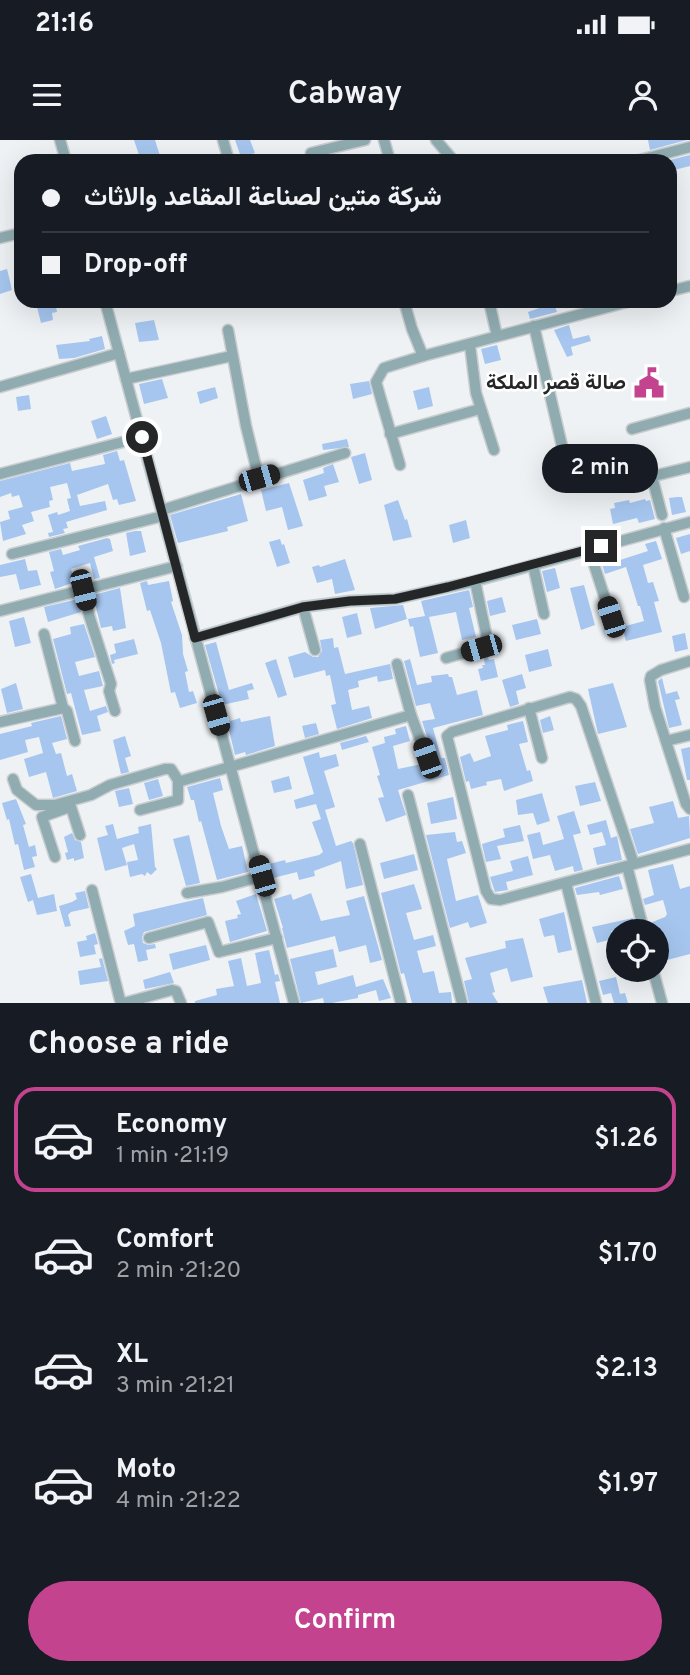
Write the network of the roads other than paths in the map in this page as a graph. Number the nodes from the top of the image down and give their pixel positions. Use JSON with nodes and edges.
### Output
{"nodes":[{"id":1,"x":365,"y":140,"type":"edge"},
{"id":2,"x":436,"y":140,"type":"edge"},
{"id":3,"x":690,"y":147,"type":"edge"},
{"id":4,"x":312,"y":153,"type":"dead end"},
{"id":5,"x":448,"y":154,"type":"edge"},
{"id":6,"x":663,"y":154,"type":"edge"},
{"id":7,"x":107,"y":308,"type":"edge"},
{"id":8,"x":406,"y":308,"type":"edge"},
{"id":9,"x":491,"y":308,"type":"edge"},
{"id":10,"x":604,"y":308,"type":"edge"},
{"id":11,"x":534,"y":326,"type":"junction"},
{"id":12,"x":228,"y":330,"type":"dead end"},
{"id":13,"x":497,"y":336,"type":"junction"},
{"id":14,"x":470,"y":345,"type":"junction"},
{"id":15,"x":119,"y":354,"type":"junction"},
{"id":16,"x":232,"y":356,"type":"junction"},
{"id":17,"x":423,"y":356,"type":"junction"},
{"id":18,"x":126,"y":379,"type":"junction"},
{"id":19,"x":0,"y":387,"type":"edge"},
{"id":20,"x":480,"y":410,"type":"junction"},
{"id":21,"x":690,"y":413,"type":"edge"},
{"id":22,"x":632,"y":429,"type":"dead end"},
{"id":23,"x":390,"y":434,"type":"junction"},
{"id":24,"x":142,"y":437,"type":"junction"},
{"id":25,"x":562,"y":446,"type":"dead end"},
{"id":26,"x":494,"y":450,"type":"dead end"},
{"id":27,"x":345,"y":453,"type":"dead end"},
{"id":28,"x":400,"y":466,"type":"dead end"},
{"id":29,"x":690,"y":467,"type":"edge"},
{"id":30,"x":0,"y":474,"type":"edge"},
{"id":31,"x":652,"y":477,"type":"junction"},
{"id":32,"x":259,"y":478,"type":"junction"},
{"id":33,"x":633,"y":481,"type":"dead end"},
{"id":34,"x":163,"y":513,"type":"junction"},
{"id":35,"x":662,"y":515,"type":"dead end"},
{"id":36,"x":690,"y":522,"type":"edge"},
{"id":37,"x":664,"y":528,"type":"junction"},
{"id":38,"x":589,"y":549,"type":"junction"},
{"id":39,"x":12,"y":554,"type":"dead end"},
{"id":40,"x":533,"y":565,"type":"junction"},
{"id":41,"x":177,"y":566,"type":"junction"},
{"id":42,"x":475,"y":581,"type":"junction"},
{"id":43,"x":83,"y":590,"type":"junction"},
{"id":44,"x":684,"y":597,"type":"dead end"},
{"id":45,"x":303,"y":607,"type":"junction"},
{"id":46,"x":0,"y":611,"type":"edge"},
{"id":47,"x":544,"y":614,"type":"dead end"},
{"id":48,"x":611,"y":617,"type":"dead end"},
{"id":49,"x":44,"y":634,"type":"dead end"},
{"id":50,"x":195,"y":638,"type":"junction"},
{"id":51,"x":315,"y":650,"type":"dead end"},
{"id":52,"x":446,"y":658,"type":"dead end"},
{"id":53,"x":690,"y":661,"type":"edge"},
{"id":54,"x":397,"y":664,"type":"dead end"},
{"id":55,"x":64,"y":708,"type":"junction"},
{"id":56,"x":528,"y":708,"type":"junction"},
{"id":57,"x":115,"y":711,"type":"dead end"},
{"id":58,"x":411,"y":715,"type":"junction"},
{"id":59,"x":0,"y":722,"type":"edge"},
{"id":60,"x":690,"y":735,"type":"edge"},
{"id":61,"x":75,"y":741,"type":"dead end"},
{"id":62,"x":666,"y":741,"type":"junction"},
{"id":63,"x":427,"y":758,"type":"dead end"},
{"id":64,"x":542,"y":758,"type":"dead end"},
{"id":65,"x":231,"y":767,"type":"junction"},
{"id":66,"x":13,"y":779,"type":"dead end"},
{"id":67,"x":178,"y":780,"type":"junction"},
{"id":68,"x":90,"y":795,"type":"junction"},
{"id":69,"x":408,"y":796,"type":"dead end"},
{"id":70,"x":71,"y":807,"type":"junction"},
{"id":71,"x":140,"y":810,"type":"dead end"},
{"id":72,"x":690,"y":810,"type":"edge"},
{"id":73,"x":80,"y":835,"type":"dead end"},
{"id":74,"x":360,"y":844,"type":"dead end"},
{"id":75,"x":690,"y":849,"type":"edge"},
{"id":76,"x":54,"y":857,"type":"dead end"},
{"id":77,"x":631,"y":865,"type":"junction"},
{"id":78,"x":262,"y":876,"type":"junction"},
{"id":79,"x":566,"y":883,"type":"junction"},
{"id":80,"x":92,"y":890,"type":"dead end"},
{"id":81,"x":187,"y":893,"type":"dead end"},
{"id":82,"x":641,"y":919,"type":"edge"},
{"id":83,"x":149,"y":938,"type":"dead end"},
{"id":84,"x":277,"y":938,"type":"junction"},
{"id":85,"x":656,"y":982,"type":"edge"},
{"id":86,"x":124,"y":1003,"type":"edge"},
{"id":87,"x":181,"y":1003,"type":"edge"},
{"id":88,"x":294,"y":1003,"type":"edge"},
{"id":89,"x":401,"y":1003,"type":"edge"},
{"id":90,"x":462,"y":1003,"type":"edge"},
{"id":91,"x":596,"y":1003,"type":"edge"},
{"id":92,"x":662,"y":1003,"type":"edge"}],
"edges":[{"from":1,"to":4,"type":"street"},
{"from":2,"to":5,"type":"street"},
{"from":3,"to":6,"type":"street"},
{"from":7,"to":15,"type":"street"},
{"from":8,"to":17,"type":"street"},
{"from":9,"to":13,"type":"street"},
{"from":10,"to":11,"type":"street"},
{"from":11,"to":13,"type":"street"},
{"from":11,"to":25,"type":"street"},
{"from":12,"to":16,"type":"street"},
{"from":13,"to":14,"type":"street"},
{"from":14,"to":17,"type":"street"},
{"from":14,"to":20,"type":"street"},
{"from":15,"to":18,"type":"street"},
{"from":15,"to":19,"type":"street"},
{"from":16,"to":18,"type":"street"},
{"from":16,"to":32,"type":"street"},
{"from":17,"to":23,"type":"street"},
{"from":18,"to":24,"type":"street"},
{"from":20,"to":23,"type":"street"},
{"from":20,"to":26,"type":"street"},
{"from":21,"to":22,"type":"street"},
{"from":23,"to":28,"type":"street"},
{"from":24,"to":30,"type":"street"},
{"from":24,"to":34,"type":"street"},
{"from":27,"to":32,"type":"street"},
{"from":29,"to":31,"type":"street"},
{"from":31,"to":33,"type":"street"},
{"from":31,"to":35,"type":"street"},
{"from":32,"to":34,"type":"street"},
{"from":34,"to":39,"type":"street"},
{"from":34,"to":41,"type":"street"},
{"from":36,"to":37,"type":"street"},
{"from":37,"to":38,"type":"street"},
{"from":37,"to":44,"type":"street"},
{"from":38,"to":40,"type":"street"},
{"from":38,"to":48,"type":"street"},
{"from":40,"to":42,"type":"street"},
{"from":40,"to":47,"type":"street"},
{"from":41,"to":43,"type":"street"},
{"from":41,"to":50,"type":"street"},
{"from":42,"to":45,"type":"street"},
{"from":42,"to":52,"type":"street"},
{"from":43,"to":46,"type":"street"},
{"from":43,"to":57,"type":"street"},
{"from":45,"to":50,"type":"street"},
{"from":45,"to":51,"type":"street"},
{"from":49,"to":55,"type":"street"},
{"from":50,"to":65,"type":"street"},
{"from":53,"to":62,"type":"street"},
{"from":54,"to":58,"type":"street"},
{"from":55,"to":59,"type":"street"},
{"from":55,"to":61,"type":"street"},
{"from":56,"to":64,"type":"street"},
{"from":56,"to":77,"type":"street"},
{"from":56,"to":79,"type":"street"},
{"from":58,"to":63,"type":"street"},
{"from":58,"to":65,"type":"street"},
{"from":60,"to":62,"type":"street"},
{"from":62,"to":72,"type":"street"},
{"from":65,"to":67,"type":"street"},
{"from":65,"to":78,"type":"street"},
{"from":66,"to":68,"type":"street"},
{"from":67,"to":68,"type":"street"},
{"from":67,"to":71,"type":"street"},
{"from":68,"to":70,"type":"street"},
{"from":69,"to":90,"type":"street"},
{"from":70,"to":73,"type":"street"},
{"from":70,"to":76,"type":"street"},
{"from":74,"to":89,"type":"street"},
{"from":75,"to":77,"type":"street"},
{"from":77,"to":79,"type":"street"},
{"from":77,"to":82,"type":"street"},
{"from":78,"to":81,"type":"street"},
{"from":78,"to":84,"type":"street"},
{"from":79,"to":91,"type":"street"},
{"from":80,"to":86,"type":"street"},
{"from":83,"to":84,"type":"street"},
{"from":84,"to":88,"type":"street"},
{"from":85,"to":92,"type":"street"},
{"from":86,"to":87,"type":"street"}]}
